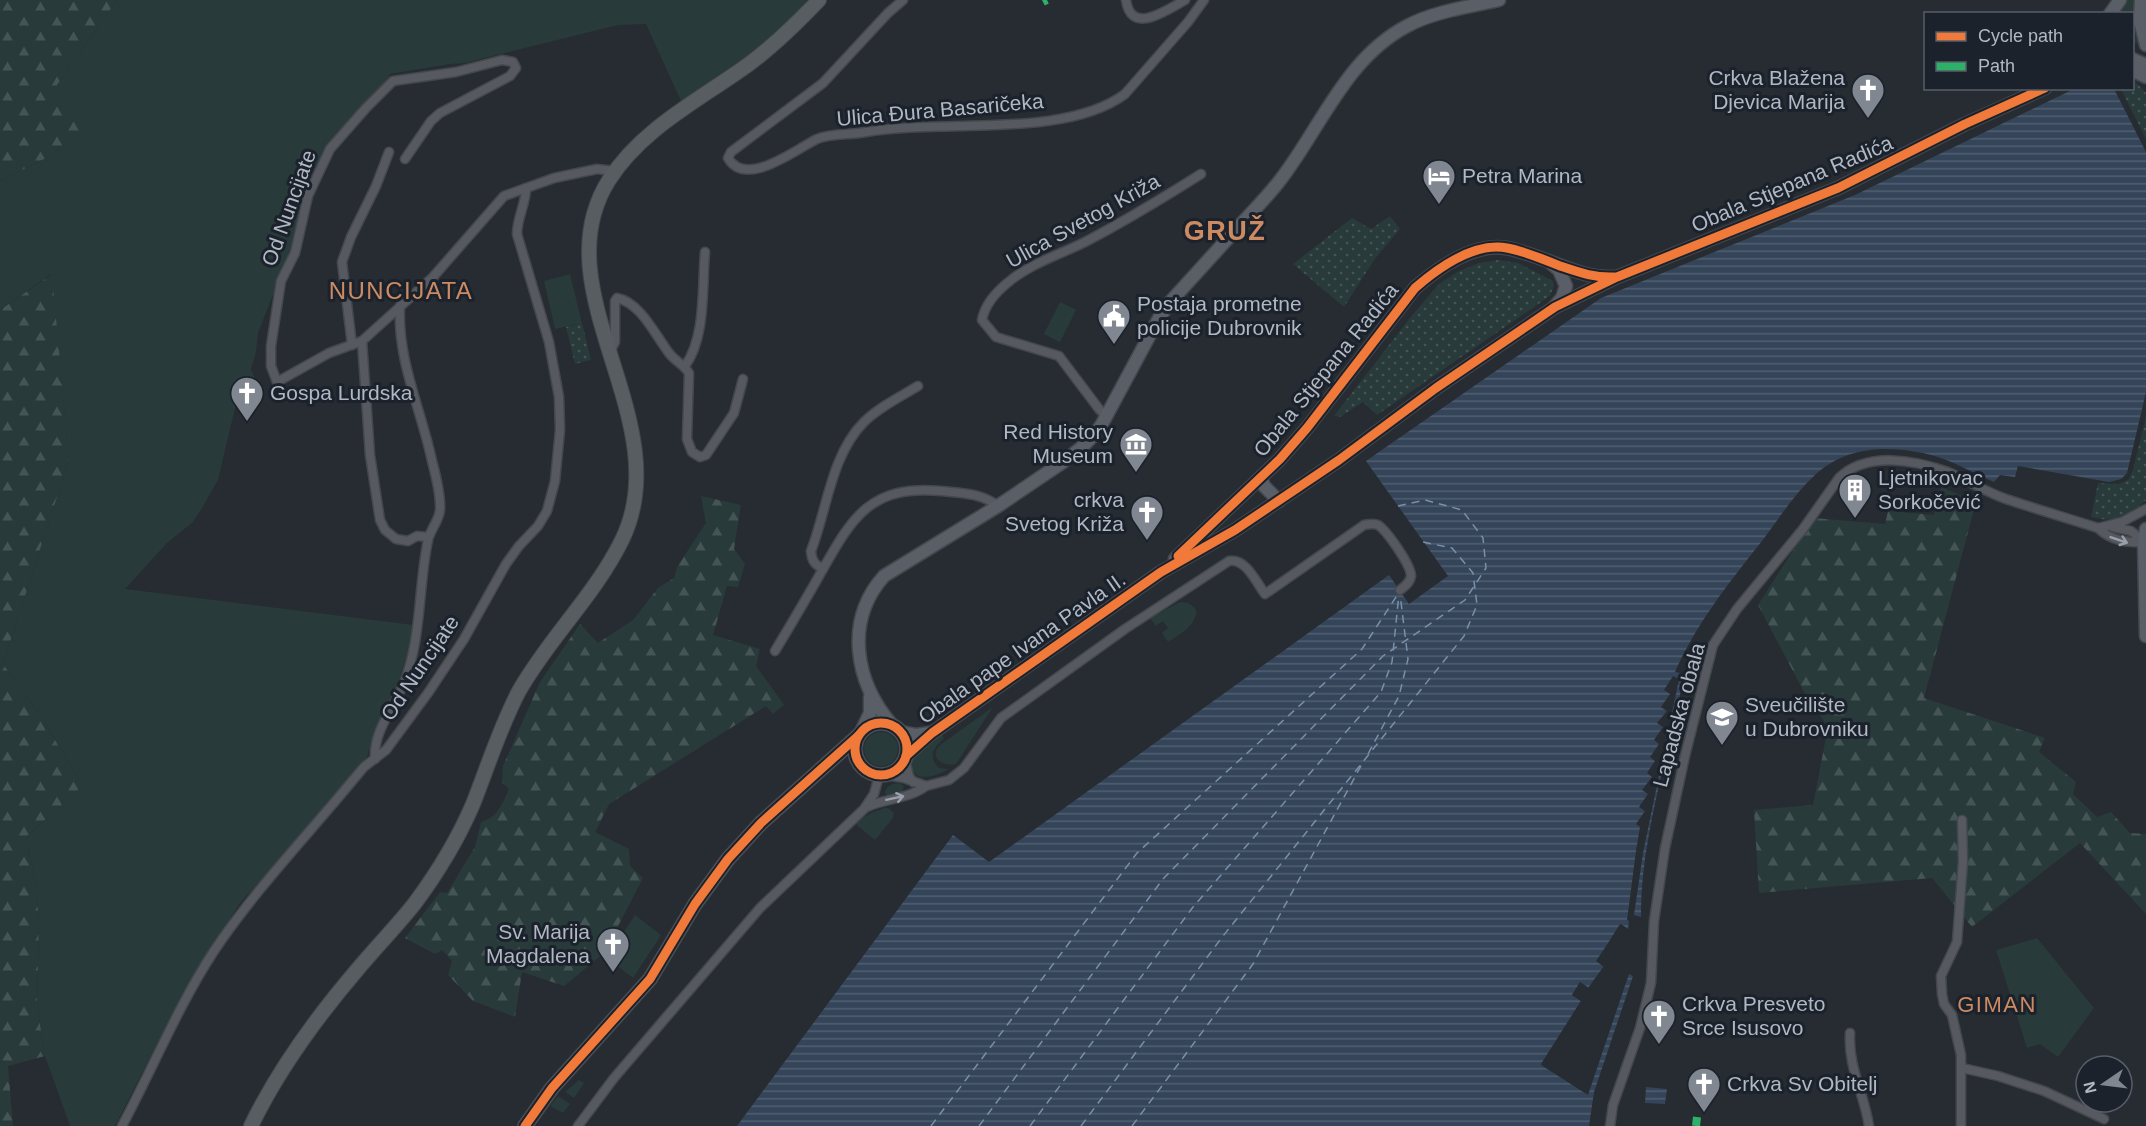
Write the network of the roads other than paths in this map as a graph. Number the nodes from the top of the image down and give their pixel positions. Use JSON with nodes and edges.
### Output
{"nodes":[{"id":1,"x":819,"y":0,"type":"edge"},
{"id":2,"x":903,"y":0,"type":"edge"},
{"id":3,"x":1126,"y":0,"type":"edge"},
{"id":4,"x":1185,"y":0,"type":"edge"},
{"id":5,"x":1204,"y":0,"type":"edge"},
{"id":6,"x":1499,"y":0,"type":"edge"},
{"id":7,"x":2141,"y":0,"type":"edge"},
{"id":8,"x":2146,"y":45,"type":"edge"},
{"id":9,"x":2030,"y":92,"type":"edge"},
{"id":10,"x":389,"y":152,"type":"dead end"},
{"id":11,"x":405,"y":159,"type":"dead end"},
{"id":12,"x":615,"y":171,"type":"junction"},
{"id":13,"x":1201,"y":174,"type":"dead end"},
{"id":14,"x":526,"y":188,"type":"junction"},
{"id":15,"x":705,"y":252,"type":"dead end"},
{"id":16,"x":1550,"y":262,"type":"junction"},
{"id":17,"x":1617,"y":277,"type":"junction"},
{"id":18,"x":400,"y":306,"type":"junction"},
{"id":19,"x":1555,"y":307,"type":"junction"},
{"id":20,"x":362,"y":341,"type":"junction"},
{"id":21,"x":352,"y":345,"type":"junction"},
{"id":22,"x":610,"y":352,"type":"junction"},
{"id":23,"x":685,"y":366,"type":"junction"},
{"id":24,"x":743,"y":379,"type":"dead end"},
{"id":25,"x":918,"y":386,"type":"dead end"},
{"id":26,"x":1106,"y":416,"type":"junction"},
{"id":27,"x":1261,"y":477,"type":"junction"},
{"id":28,"x":1279,"y":501,"type":"junction"},
{"id":29,"x":998,"y":506,"type":"junction"},
{"id":30,"x":2146,"y":509,"type":"edge"},
{"id":31,"x":2108,"y":526,"type":"junction"},
{"id":32,"x":2098,"y":528,"type":"junction"},
{"id":33,"x":2146,"y":529,"type":"edge"},
{"id":34,"x":428,"y":537,"type":"junction"},
{"id":35,"x":2145,"y":542,"type":"edge"},
{"id":36,"x":823,"y":569,"type":"junction"},
{"id":37,"x":1161,"y":572,"type":"junction"},
{"id":38,"x":2146,"y":582,"type":"edge"},
{"id":39,"x":1400,"y":590,"type":"dead end"},
{"id":40,"x":2146,"y":636,"type":"edge"},
{"id":41,"x":775,"y":651,"type":"dead end"},
{"id":42,"x":869,"y":692,"type":"junction"},
{"id":43,"x":897,"y":728,"type":"junction"},
{"id":44,"x":860,"y":733,"type":"junction"},
{"id":45,"x":932,"y":733,"type":"junction"},
{"id":46,"x":906,"y":758,"type":"junction"},
{"id":47,"x":375,"y":759,"type":"junction"},
{"id":48,"x":860,"y":766,"type":"junction"},
{"id":49,"x":816,"y":774,"type":"junction"},
{"id":50,"x":883,"y":775,"type":"junction"},
{"id":51,"x":914,"y":782,"type":"junction"},
{"id":52,"x":926,"y":786,"type":"junction"},
{"id":53,"x":864,"y":809,"type":"junction"},
{"id":54,"x":1962,"y":820,"type":"dead end"},
{"id":55,"x":1850,"y":1033,"type":"dead end"},
{"id":56,"x":1962,"y":1068,"type":"junction"},
{"id":57,"x":2104,"y":1119,"type":"dead end"},
{"id":58,"x":122,"y":1126,"type":"edge"},
{"id":59,"x":251,"y":1126,"type":"edge"},
{"id":60,"x":525,"y":1126,"type":"edge"},
{"id":61,"x":578,"y":1126,"type":"edge"},
{"id":62,"x":1610,"y":1126,"type":"edge"},
{"id":63,"x":1869,"y":1126,"type":"edge"},
{"id":64,"x":1961,"y":1126,"type":"edge"}],
"edges":[{"from":1,"to":12,"type":"main road"},
{"from":2,"to":5,"type":"street","name":"Ulica Đura Basaričeka"},
{"from":3,"to":4,"type":"street"},
{"from":6,"to":26,"type":"main road"},
{"from":7,"to":8,"type":"main road"},
{"from":9,"to":17,"type":"main road","name":"Obala Stjepana Radića"},
{"from":10,"to":21,"type":"street"},
{"from":11,"to":21,"type":"street","name":"Od Nuncijate"},
{"from":12,"to":14,"type":"street","name":"Od Nuncijate"},
{"from":12,"to":22,"type":"main road"},
{"from":13,"to":26,"type":"street","name":"Ulica Svetog Križa"},
{"from":14,"to":18,"type":"street","name":"Od Nuncijate"},
{"from":14,"to":47,"type":"street","name":"Od Nuncijate"},
{"from":15,"to":23,"type":"street"},
{"from":16,"to":17,"type":"main road","name":"Obala Stjepana Radića"},
{"from":16,"to":19,"type":"main road"},
{"from":16,"to":27,"type":"main road","name":"Obala Stjepana Radića"},
{"from":17,"to":19,"type":"main road","name":"Obala Stjepana Radića"},
{"from":18,"to":20,"type":"street","name":"Od Nuncijate"},
{"from":18,"to":34,"type":"street","name":"Od Nuncijate"},
{"from":19,"to":28,"type":"main road","name":"Obala Stjepana Radića"},
{"from":20,"to":21,"type":"street","name":"Od Nuncijate"},
{"from":20,"to":34,"type":"street"},
{"from":22,"to":23,"type":"street"},
{"from":22,"to":59,"type":"main road"},
{"from":23,"to":24,"type":"street"},
{"from":25,"to":36,"type":"street"},
{"from":26,"to":29,"type":"main road"},
{"from":27,"to":28,"type":"main road"},
{"from":27,"to":37,"type":"main road","name":"Obala Stjepana Radića"},
{"from":28,"to":37,"type":"main road","name":"Obala Stjepana Radića"},
{"from":29,"to":36,"type":"street"},
{"from":29,"to":42,"type":"main road"},
{"from":30,"to":31,"type":"street","name":"Lapadska obala"},
{"from":31,"to":32,"type":"street","name":"Lapadska obala"},
{"from":31,"to":35,"type":"street","name":"Lapadska obala"},
{"from":32,"to":35,"type":"street","name":"Lapadska obala","one_way":true},
{"from":32,"to":62,"type":"street","name":"Lapadska obala"},
{"from":33,"to":35,"type":"main road"},
{"from":34,"to":47,"type":"street","name":"Od Nuncijate"},
{"from":35,"to":38,"type":"main road"},
{"from":36,"to":41,"type":"street"},
{"from":37,"to":45,"type":"main road","name":"Obala pape Ivana Pavla II."},
{"from":38,"to":40,"type":"main road"},
{"from":39,"to":52,"type":"street"},
{"from":42,"to":43,"type":"main road"},
{"from":42,"to":44,"type":"main road"},
{"from":43,"to":44,"type":"main road"},
{"from":43,"to":45,"type":"main road","name":"Obala pape Ivana Pavla II."},
{"from":43,"to":46,"type":"main road"},
{"from":44,"to":48,"type":"main road"},
{"from":44,"to":49,"type":"main road"},
{"from":45,"to":46,"type":"main road","name":"Obala pape Ivana Pavla II."},
{"from":46,"to":50,"type":"main road"},
{"from":46,"to":51,"type":"street"},
{"from":47,"to":58,"type":"street","name":"Od Nuncijate"},
{"from":48,"to":49,"type":"main road"},
{"from":48,"to":50,"type":"main road"},
{"from":49,"to":60,"type":"main road"},
{"from":50,"to":51,"type":"street"},
{"from":50,"to":53,"type":"street"},
{"from":51,"to":52,"type":"street"},
{"from":53,"to":52,"type":"street","one_way":true},
{"from":53,"to":61,"type":"street"},
{"from":54,"to":56,"type":"street"},
{"from":55,"to":63,"type":"street"},
{"from":56,"to":57,"type":"street"},
{"from":56,"to":64,"type":"street"}]}
